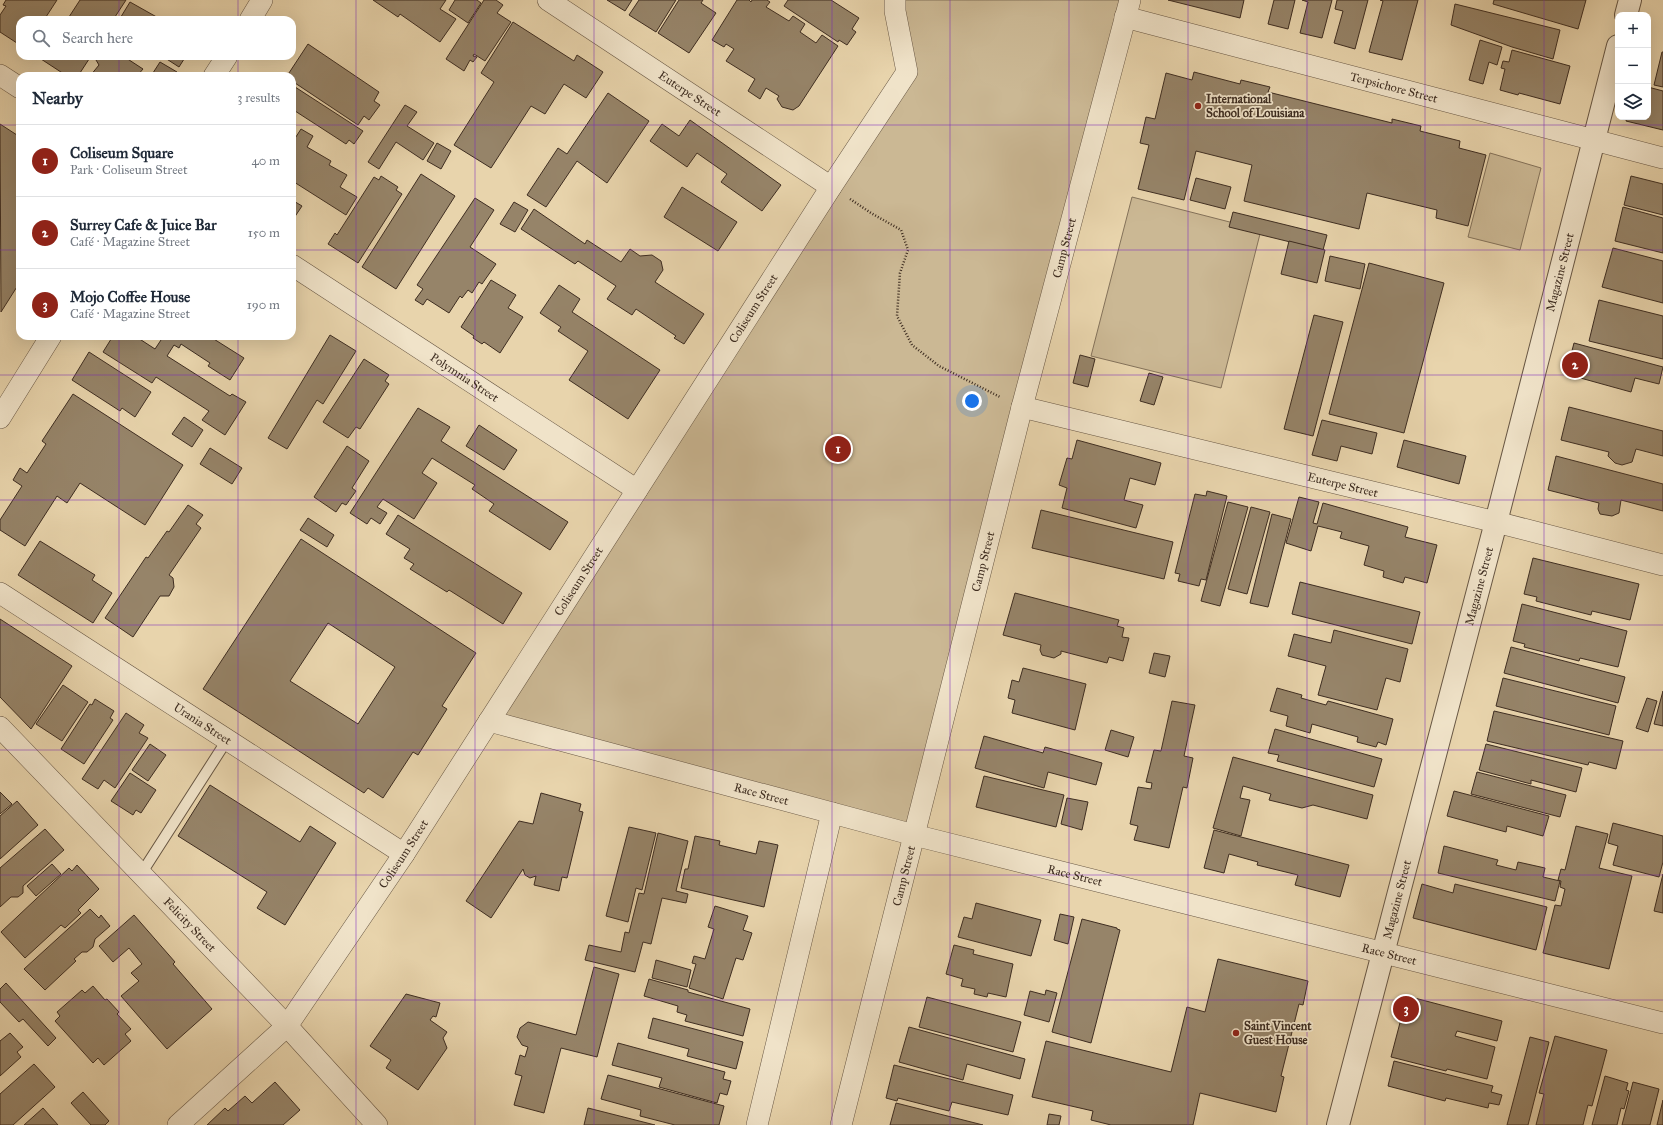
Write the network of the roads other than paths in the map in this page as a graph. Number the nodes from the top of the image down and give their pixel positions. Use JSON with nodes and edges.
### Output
{"nodes":[{"id":1,"x":262,"y":0,"type":"edge"},
{"id":2,"x":548,"y":0,"type":"edge"},
{"id":3,"x":895,"y":0,"type":"edge"},
{"id":4,"x":1630,"y":0,"type":"edge"},
{"id":5,"x":1127,"y":9,"type":"edge"},
{"id":6,"x":1627,"y":12,"type":"edge"},
{"id":7,"x":252,"y":16,"type":"edge"},
{"id":8,"x":1617,"y":48,"type":"edge"},
{"id":9,"x":224,"y":60,"type":"edge"},
{"id":10,"x":217,"y":72,"type":"edge"},
{"id":11,"x":0,"y":75,"type":"edge"},
{"id":12,"x":16,"y":85,"type":"edge"},
{"id":13,"x":1594,"y":140,"type":"junction"},
{"id":14,"x":1663,"y":158,"type":"edge"},
{"id":15,"x":831,"y":187,"type":"junction"},
{"id":16,"x":296,"y":268,"type":"edge"},
{"id":17,"x":49,"y":340,"type":"edge"},
{"id":18,"x":1022,"y":407,"type":"junction"},
{"id":19,"x":0,"y":418,"type":"edge"},
{"id":20,"x":637,"y":490,"type":"junction"},
{"id":21,"x":1496,"y":522,"type":"junction"},
{"id":22,"x":1663,"y":565,"type":"edge"},
{"id":23,"x":0,"y":593,"type":"edge"},
{"id":24,"x":489,"y":721,"type":"junction"},
{"id":25,"x":0,"y":727,"type":"edge"},
{"id":26,"x":228,"y":740,"type":"junction"},
{"id":27,"x":832,"y":813,"type":"junction"},
{"id":28,"x":914,"y":835,"type":"junction"},
{"id":29,"x":404,"y":854,"type":"junction"},
{"id":30,"x":141,"y":874,"type":"junction"},
{"id":31,"x":1384,"y":952,"type":"junction"},
{"id":32,"x":1663,"y":1023,"type":"edge"},
{"id":33,"x":287,"y":1026,"type":"junction"},
{"id":34,"x":178,"y":1125,"type":"edge"},
{"id":35,"x":377,"y":1125,"type":"edge"},
{"id":36,"x":757,"y":1125,"type":"edge"},
{"id":37,"x":841,"y":1125,"type":"edge"},
{"id":38,"x":1338,"y":1125,"type":"edge"}],
"edges":[{"from":1,"to":7,"type":"street"},
{"from":2,"to":15,"type":"street","name":"Euterpe Street"},
{"from":3,"to":15,"type":"street","name":"Coliseum Street"},
{"from":4,"to":6,"type":"street"},
{"from":5,"to":13,"type":"street","name":"Terpsichore Street"},
{"from":5,"to":18,"type":"street","name":"Camp Street"},
{"from":8,"to":13,"type":"street","name":"Magazine Street"},
{"from":9,"to":10,"type":"street"},
{"from":11,"to":12,"type":"street"},
{"from":13,"to":14,"type":"street","name":"Terpsichore Street"},
{"from":13,"to":21,"type":"street","name":"Magazine Street"},
{"from":15,"to":20,"type":"street","name":"Coliseum Street"},
{"from":16,"to":20,"type":"street","name":"Polymnia Street"},
{"from":17,"to":19,"type":"street"},
{"from":18,"to":21,"type":"street","name":"Euterpe Street"},
{"from":18,"to":28,"type":"street","name":"Camp Street"},
{"from":20,"to":24,"type":"street","name":"Coliseum Street"},
{"from":21,"to":22,"type":"street","name":"Euterpe Street"},
{"from":21,"to":31,"type":"street","name":"Magazine Street"},
{"from":23,"to":26,"type":"street","name":"Urania Street"},
{"from":24,"to":27,"type":"street","name":"Race Street"},
{"from":24,"to":29,"type":"street","name":"Coliseum Street"},
{"from":25,"to":30,"type":"street","name":"Felicity Street"},
{"from":26,"to":29,"type":"street","name":"Urania Street"},
{"from":26,"to":30,"type":"lane"},
{"from":27,"to":28,"type":"street","name":"Race Street"},
{"from":27,"to":36,"type":"street"},
{"from":28,"to":31,"type":"street","name":"Race Street"},
{"from":28,"to":37,"type":"street","name":"Camp Street"},
{"from":29,"to":33,"type":"street","name":"Coliseum Street"},
{"from":30,"to":33,"type":"street","name":"Felicity Street"},
{"from":31,"to":32,"type":"street","name":"Race Street"},
{"from":31,"to":38,"type":"street","name":"Magazine Street"},
{"from":33,"to":34,"type":"street","name":"Coliseum Street"},
{"from":33,"to":35,"type":"street","name":"Felicity Street"}]}
